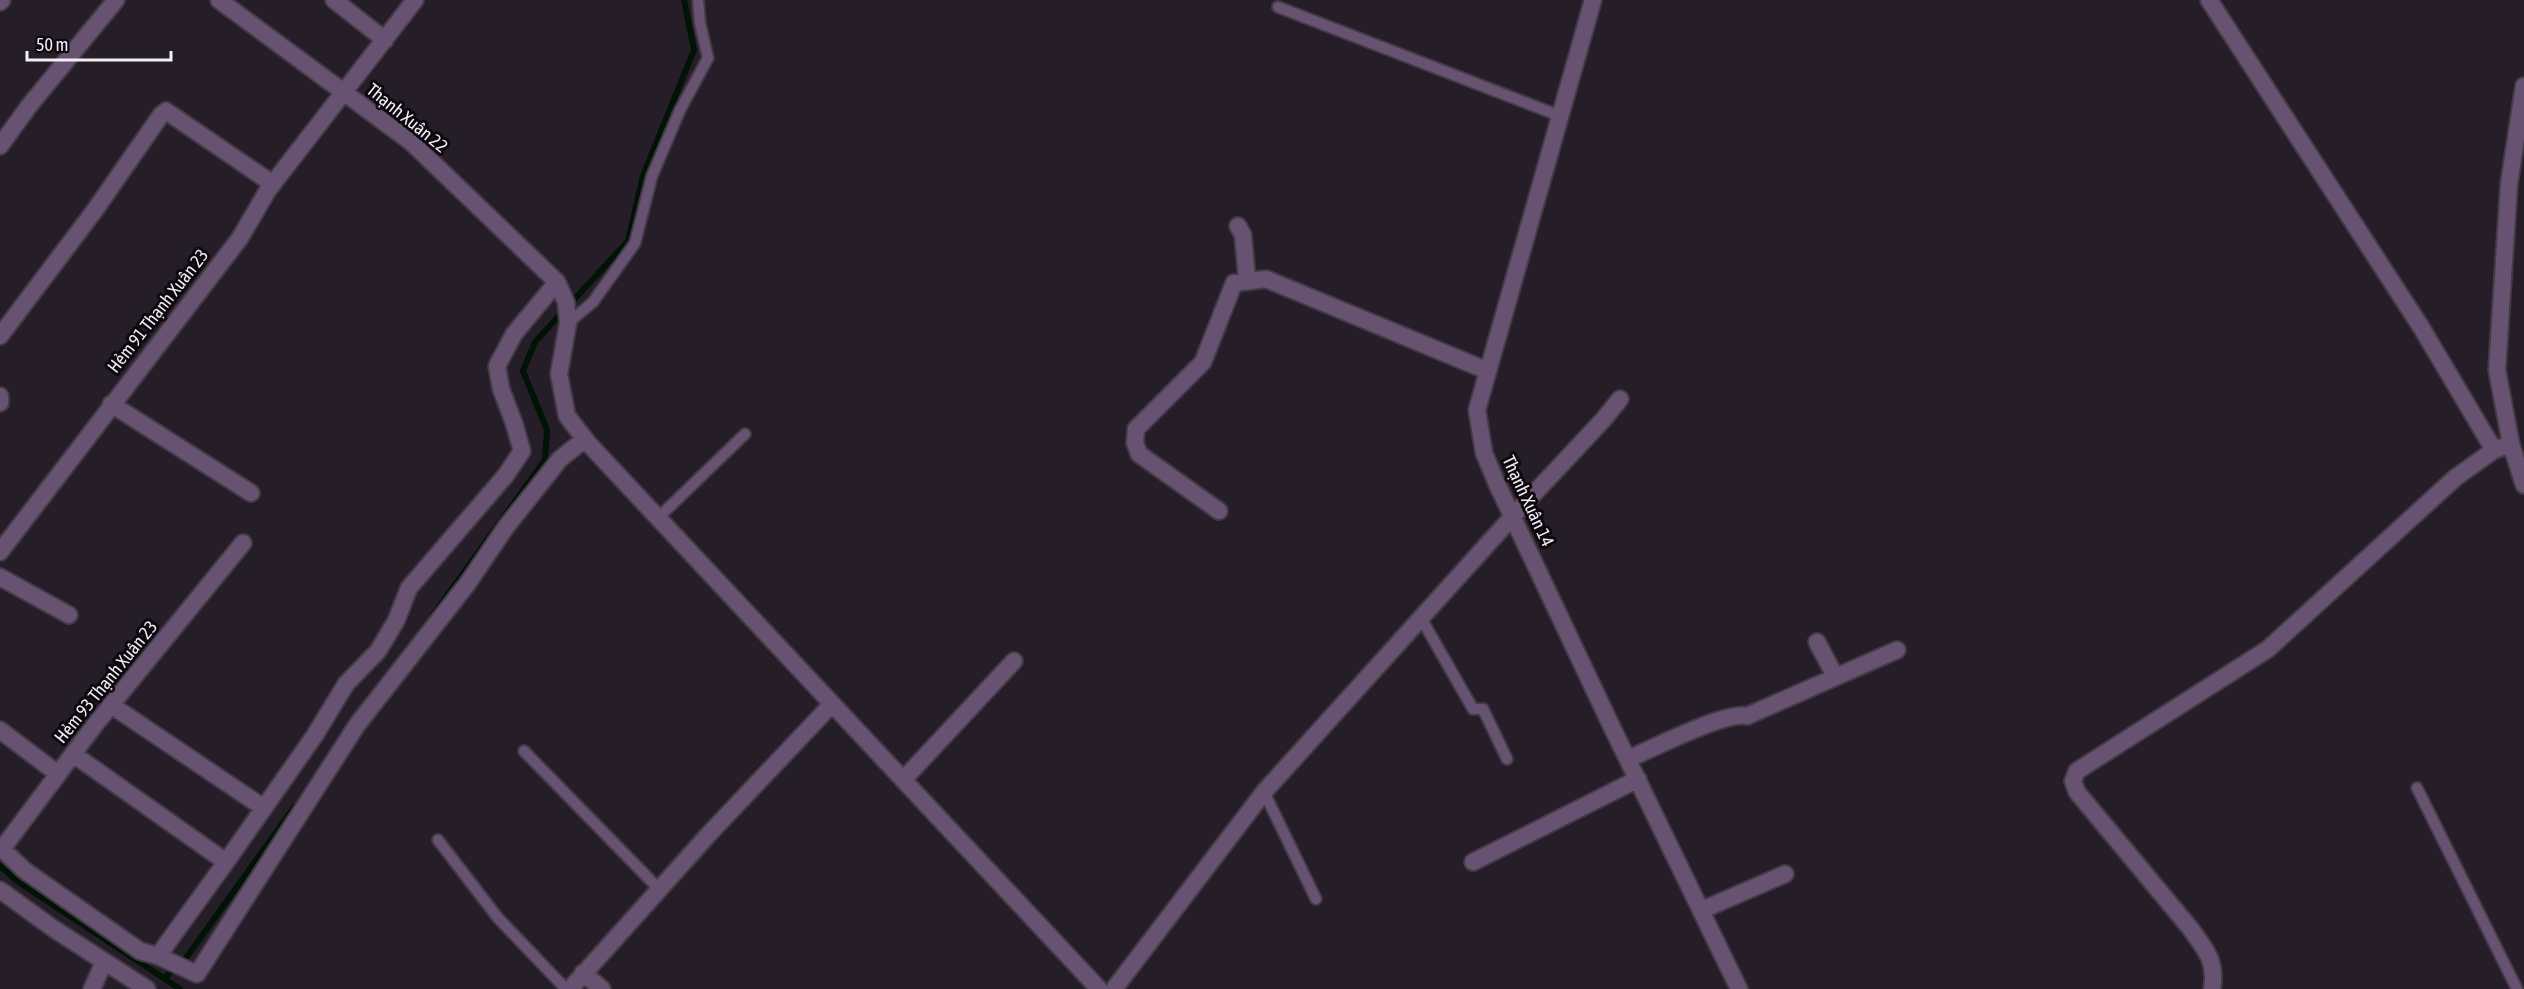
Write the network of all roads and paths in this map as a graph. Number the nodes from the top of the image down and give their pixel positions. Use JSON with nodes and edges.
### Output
{"nodes":[{"id":1,"x":117,"y":0,"type":"edge"},
{"id":2,"x":219,"y":0,"type":"edge"},
{"id":3,"x":334,"y":0,"type":"edge"},
{"id":4,"x":415,"y":0,"type":"edge"},
{"id":5,"x":699,"y":0,"type":"edge"},
{"id":6,"x":1593,"y":0,"type":"edge"},
{"id":7,"x":2209,"y":0,"type":"edge"},
{"id":8,"x":1278,"y":7,"type":"dead end"},
{"id":9,"x":385,"y":40,"type":"junction"},
{"id":10,"x":2524,"y":86,"type":"edge"},
{"id":11,"x":344,"y":93,"type":"junction"},
{"id":12,"x":1560,"y":116,"type":"junction"},
{"id":13,"x":0,"y":146,"type":"edge"},
{"id":14,"x":273,"y":184,"type":"junction"},
{"id":15,"x":1238,"y":226,"type":"dead end"},
{"id":16,"x":1247,"y":279,"type":"junction"},
{"id":17,"x":557,"y":282,"type":"junction"},
{"id":18,"x":568,"y":323,"type":"junction"},
{"id":19,"x":0,"y":336,"type":"edge"},
{"id":20,"x":1488,"y":371,"type":"junction"},
{"id":21,"x":0,"y":396,"type":"edge"},
{"id":22,"x":1620,"y":399,"type":"dead end"},
{"id":23,"x":0,"y":403,"type":"edge"},
{"id":24,"x":111,"y":404,"type":"junction"},
{"id":25,"x":745,"y":434,"type":"dead end"},
{"id":26,"x":585,"y":439,"type":"junction"},
{"id":27,"x":2511,"y":444,"type":"junction"},
{"id":28,"x":2494,"y":450,"type":"junction"},
{"id":29,"x":2524,"y":485,"type":"edge"},
{"id":30,"x":251,"y":493,"type":"dead end"},
{"id":31,"x":1219,"y":510,"type":"dead end"},
{"id":32,"x":1513,"y":516,"type":"junction"},
{"id":33,"x":658,"y":518,"type":"junction"},
{"id":34,"x":243,"y":543,"type":"dead end"},
{"id":35,"x":0,"y":552,"type":"edge"},
{"id":36,"x":0,"y":577,"type":"edge"},
{"id":37,"x":69,"y":615,"type":"dead end"},
{"id":38,"x":1421,"y":618,"type":"junction"},
{"id":39,"x":1817,"y":642,"type":"dead end"},
{"id":40,"x":1897,"y":650,"type":"dead end"},
{"id":41,"x":1014,"y":661,"type":"dead end"},
{"id":42,"x":1835,"y":676,"type":"junction"},
{"id":43,"x":832,"y":704,"type":"junction"},
{"id":44,"x":111,"y":705,"type":"junction"},
{"id":45,"x":0,"y":730,"type":"edge"},
{"id":46,"x":524,"y":752,"type":"dead end"},
{"id":47,"x":73,"y":754,"type":"junction"},
{"id":48,"x":1507,"y":759,"type":"dead end"},
{"id":49,"x":1628,"y":759,"type":"junction"},
{"id":50,"x":58,"y":774,"type":"junction"},
{"id":51,"x":1638,"y":779,"type":"junction"},
{"id":52,"x":903,"y":780,"type":"junction"},
{"id":53,"x":2418,"y":788,"type":"dead end"},
{"id":54,"x":1264,"y":792,"type":"junction"},
{"id":55,"x":264,"y":808,"type":"junction"},
{"id":56,"x":438,"y":840,"type":"dead end"},
{"id":57,"x":1,"y":848,"type":"edge"},
{"id":58,"x":226,"y":862,"type":"junction"},
{"id":59,"x":1473,"y":862,"type":"dead end"},
{"id":60,"x":1785,"y":874,"type":"dead end"},
{"id":61,"x":659,"y":889,"type":"junction"},
{"id":62,"x":0,"y":890,"type":"edge"},
{"id":63,"x":1316,"y":899,"type":"dead end"},
{"id":64,"x":1702,"y":910,"type":"junction"},
{"id":65,"x":158,"y":956,"type":"junction"},
{"id":66,"x":104,"y":962,"type":"junction"},
{"id":67,"x":583,"y":973,"type":"junction"},
{"id":68,"x":92,"y":989,"type":"edge"},
{"id":69,"x":147,"y":989,"type":"edge"},
{"id":70,"x":568,"y":989,"type":"edge"},
{"id":71,"x":602,"y":989,"type":"edge"},
{"id":72,"x":1100,"y":989,"type":"edge"},
{"id":73,"x":1114,"y":989,"type":"edge"},
{"id":74,"x":1739,"y":989,"type":"edge"},
{"id":75,"x":2212,"y":989,"type":"edge"},
{"id":76,"x":2517,"y":989,"type":"edge"}],
"edges":[{"from":1,"to":13,"type":"street"},
{"from":2,"to":11,"type":"street","name":"Thạnh Xuân 22"},
{"from":3,"to":9,"type":"street"},
{"from":4,"to":9,"type":"street","name":"Hẻm 91 Thạnh Xuân 23"},
{"from":5,"to":18,"type":"lane"},
{"from":6,"to":12,"type":"street","name":"Thạnh Xuân 14"},
{"from":7,"to":28,"type":"street"},
{"from":8,"to":12,"type":"lane"},
{"from":9,"to":11,"type":"street","name":"Hẻm 91 Thạnh Xuân 23"},
{"from":10,"to":27,"type":"street"},
{"from":11,"to":14,"type":"street","name":"Hẻm 91 Thạnh Xuân 23"},
{"from":11,"to":17,"type":"street","name":"Thạnh Xuân 22"},
{"from":12,"to":20,"type":"street","name":"Thạnh Xuân 14"},
{"from":14,"to":19,"type":"street"},
{"from":14,"to":24,"type":"street","name":"Hẻm 91 Thạnh Xuân 23"},
{"from":15,"to":16,"type":"street"},
{"from":16,"to":20,"type":"street"},
{"from":16,"to":31,"type":"street"},
{"from":17,"to":18,"type":"street"},
{"from":17,"to":55,"type":"street"},
{"from":18,"to":26,"type":"street"},
{"from":20,"to":32,"type":"street","name":"Thạnh Xuân 14"},
{"from":21,"to":23,"type":"street"},
{"from":22,"to":32,"type":"street"},
{"from":24,"to":30,"type":"street"},
{"from":24,"to":35,"type":"street","name":"Hẻm 91 Thạnh Xuân 23"},
{"from":25,"to":33,"type":"lane"},
{"from":26,"to":33,"type":"street"},
{"from":26,"to":65,"type":"street"},
{"from":27,"to":28,"type":"street"},
{"from":27,"to":29,"type":"street"},
{"from":28,"to":75,"type":"street"},
{"from":32,"to":38,"type":"street"},
{"from":32,"to":49,"type":"street","name":"Thạnh Xuân 14"},
{"from":33,"to":43,"type":"street"},
{"from":34,"to":44,"type":"street","name":"Hẻm 93 Thạnh Xuân 23"},
{"from":36,"to":37,"type":"street"},
{"from":38,"to":48,"type":"lane"},
{"from":38,"to":54,"type":"street"},
{"from":39,"to":42,"type":"street"},
{"from":40,"to":42,"type":"street"},
{"from":41,"to":52,"type":"street"},
{"from":42,"to":49,"type":"street"},
{"from":43,"to":52,"type":"street"},
{"from":43,"to":61,"type":"street"},
{"from":44,"to":47,"type":"street","name":"Hẻm 93 Thạnh Xuân 23"},
{"from":44,"to":55,"type":"street"},
{"from":45,"to":50,"type":"street"},
{"from":46,"to":61,"type":"lane"},
{"from":47,"to":50,"type":"street","name":"Hẻm 93 Thạnh Xuân 23"},
{"from":47,"to":58,"type":"street"},
{"from":49,"to":51,"type":"street","name":"Thạnh Xuân 14"},
{"from":50,"to":57,"type":"street","name":"Hẻm 93 Thạnh Xuân 23"},
{"from":51,"to":59,"type":"street"},
{"from":51,"to":64,"type":"street","name":"Thạnh Xuân 14"},
{"from":52,"to":72,"type":"street"},
{"from":53,"to":76,"type":"lane"},
{"from":54,"to":63,"type":"lane"},
{"from":54,"to":73,"type":"street"},
{"from":55,"to":58,"type":"street"},
{"from":56,"to":70,"type":"lane"},
{"from":57,"to":65,"type":"street"},
{"from":58,"to":65,"type":"street"},
{"from":60,"to":64,"type":"street"},
{"from":61,"to":67,"type":"street"},
{"from":62,"to":66,"type":"street"},
{"from":64,"to":74,"type":"street","name":"Thạnh Xuân 14"},
{"from":66,"to":68,"type":"street"},
{"from":66,"to":69,"type":"street"},
{"from":67,"to":70,"type":"street"},
{"from":67,"to":71,"type":"street"}]}
